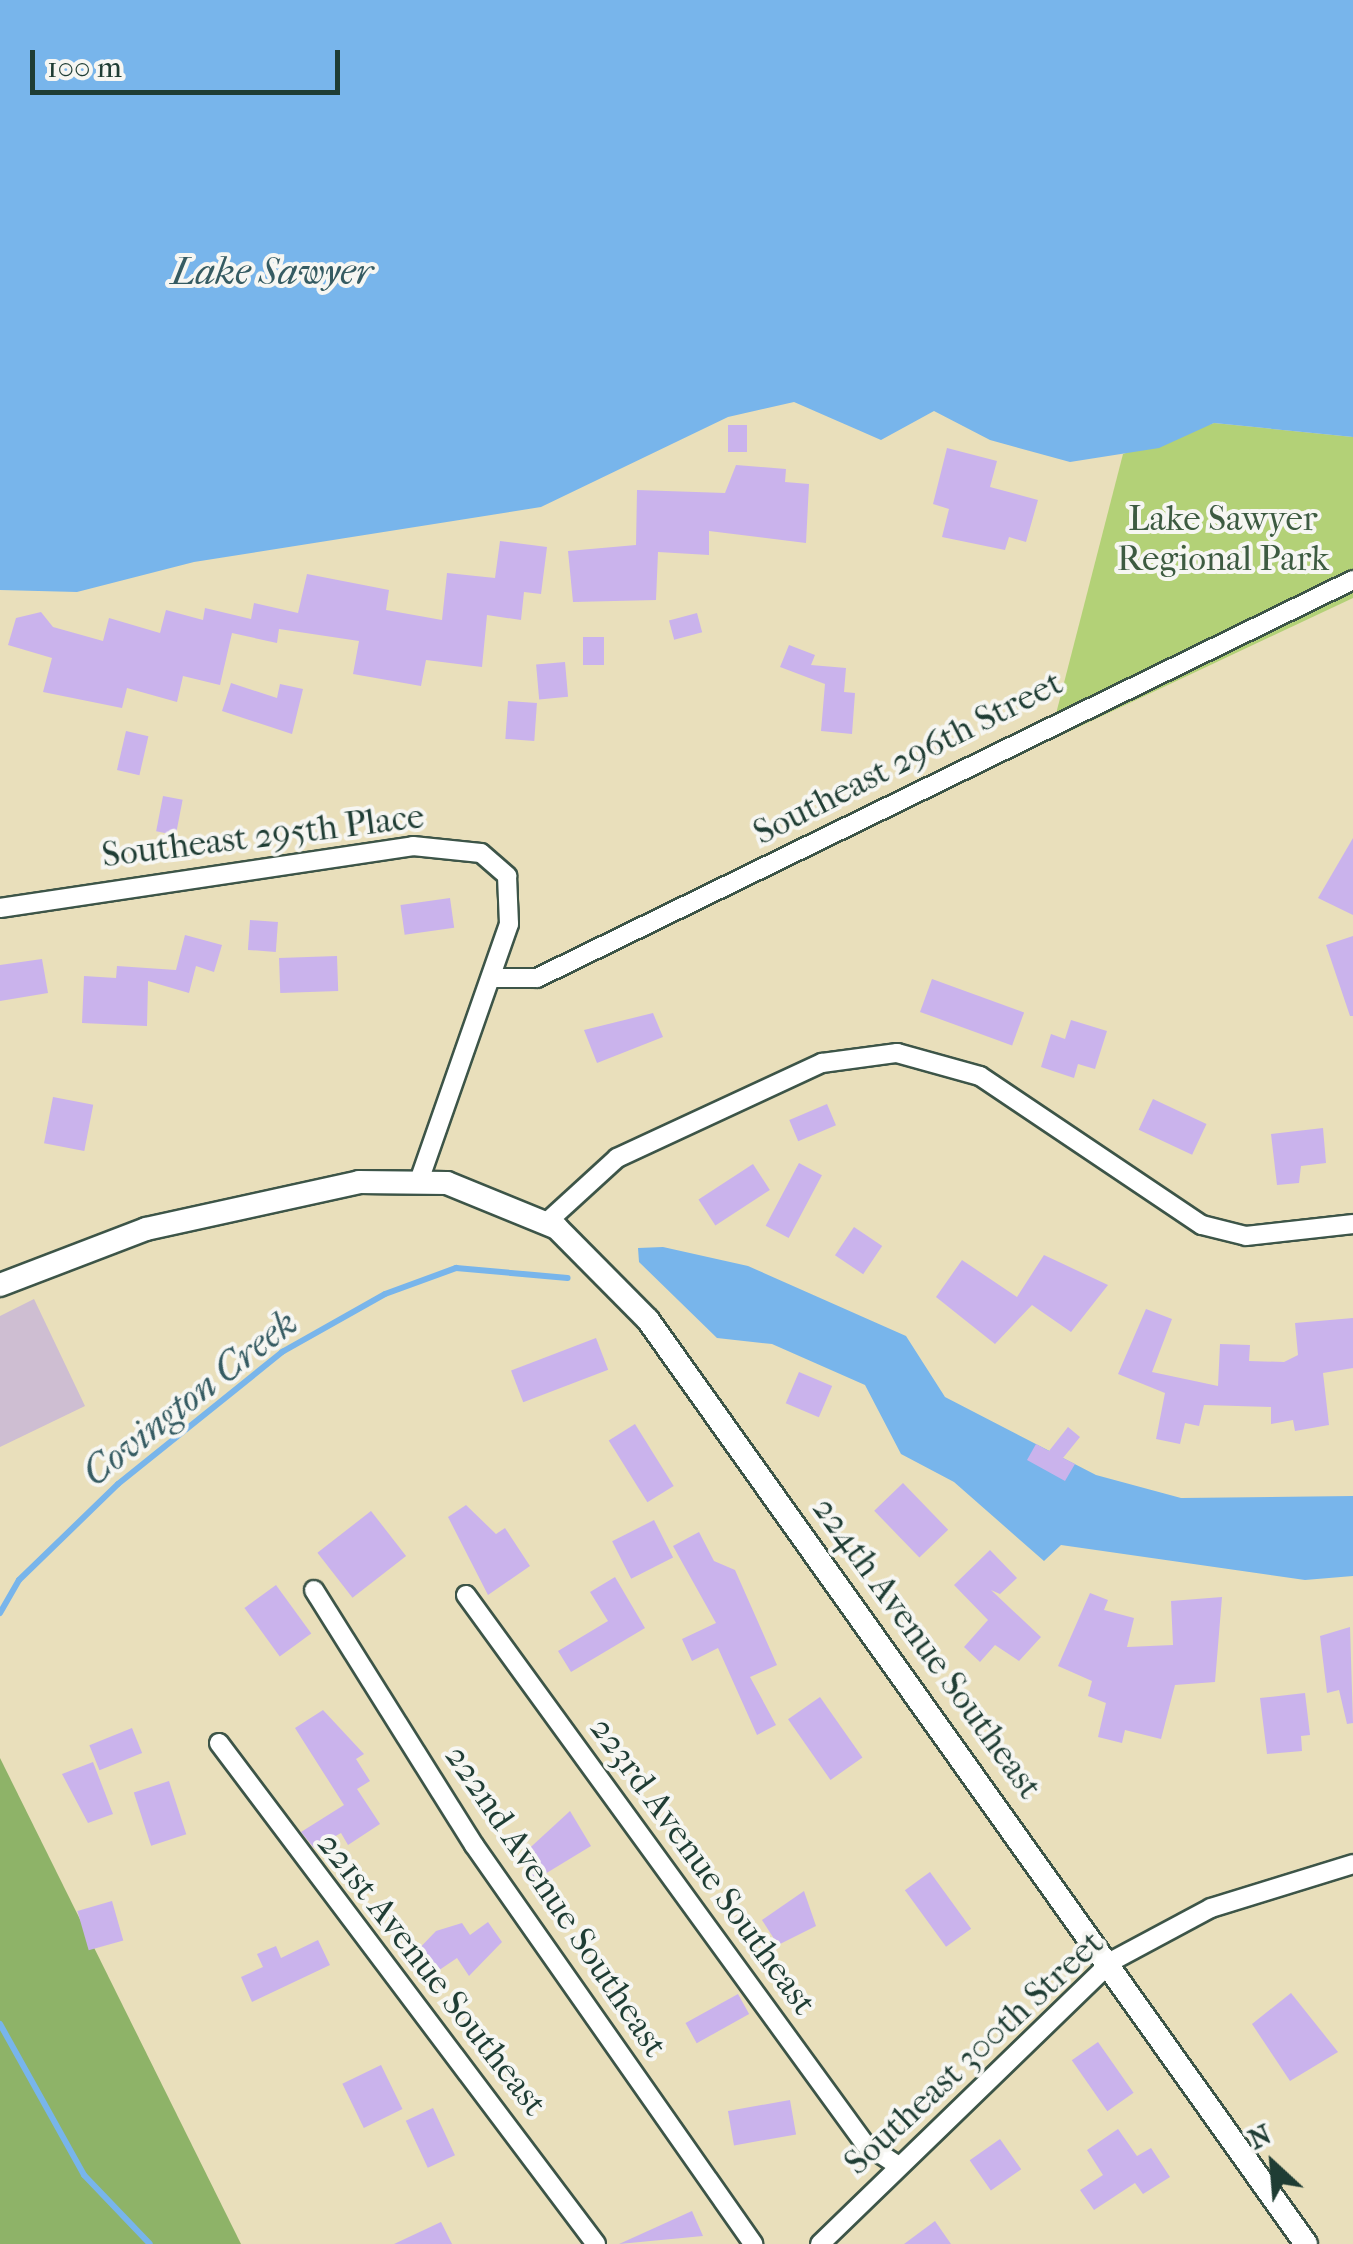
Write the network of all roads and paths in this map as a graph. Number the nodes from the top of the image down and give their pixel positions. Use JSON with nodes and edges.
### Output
{"nodes":[{"id":1,"x":1353,"y":580,"type":"edge"},
{"id":2,"x":0,"y":908,"type":"edge"},
{"id":3,"x":490,"y":978,"type":"junction"},
{"id":4,"x":420,"y":1178,"type":"junction"},
{"id":5,"x":547,"y":1222,"type":"junction"},
{"id":6,"x":1353,"y":1224,"type":"edge"},
{"id":7,"x":0,"y":1285,"type":"edge"},
{"id":8,"x":314,"y":1590,"type":"dead end"},
{"id":9,"x":466,"y":1595,"type":"dead end"},
{"id":10,"x":219,"y":1743,"type":"dead end"},
{"id":11,"x":1353,"y":1864,"type":"edge"},
{"id":12,"x":1112,"y":1961,"type":"junction"},
{"id":13,"x":896,"y":2165,"type":"junction"},
{"id":14,"x":596,"y":2244,"type":"edge"},
{"id":15,"x":753,"y":2244,"type":"edge"},
{"id":16,"x":820,"y":2244,"type":"edge"},
{"id":17,"x":1306,"y":2244,"type":"edge"}],
"edges":[{"from":1,"to":3,"type":"street","name":"Southeast 296th Street"},
{"from":2,"to":3,"type":"street","name":"Southeast 295th Place"},
{"from":3,"to":4,"type":"street","name":"Southeast 295th Place"},
{"from":4,"to":5,"type":"street","name":"224th Avenue Southeast"},
{"from":4,"to":7,"type":"street"},
{"from":5,"to":6,"type":"street"},
{"from":5,"to":12,"type":"street","name":"224th Avenue Southeast"},
{"from":8,"to":15,"type":"street","name":"222nd Avenue Southeast"},
{"from":9,"to":13,"type":"street","name":"223rd Avenue Southeast"},
{"from":10,"to":14,"type":"street","name":"221st Avenue Southeast"},
{"from":11,"to":12,"type":"street","name":"Southeast 300th Street"},
{"from":12,"to":13,"type":"street","name":"Southeast 300th Street"},
{"from":12,"to":17,"type":"street","name":"224th Avenue Southeast"},
{"from":13,"to":16,"type":"street","name":"Southeast 300th Street"}]}
